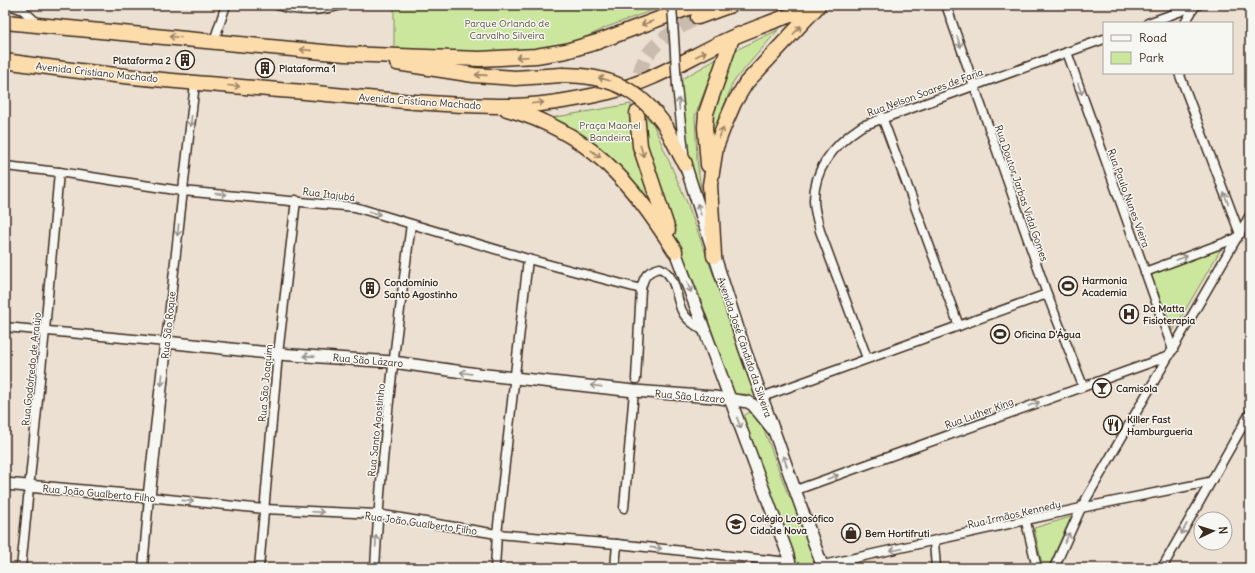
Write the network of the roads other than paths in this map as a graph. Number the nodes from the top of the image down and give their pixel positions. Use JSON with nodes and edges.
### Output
{"nodes":[{"id":1,"x":10,"y":5,"type":"edge"},
{"id":2,"x":226,"y":5,"type":"edge"},
{"id":3,"x":277,"y":5,"type":"edge"},
{"id":4,"x":342,"y":5,"type":"edge"},
{"id":5,"x":672,"y":5,"type":"edge"},
{"id":6,"x":731,"y":5,"type":"edge"},
{"id":7,"x":818,"y":5,"type":"edge"},
{"id":8,"x":946,"y":5,"type":"edge"},
{"id":9,"x":1196,"y":6,"type":"edge"},
{"id":10,"x":24,"y":7,"type":"edge"},
{"id":11,"x":691,"y":9,"type":"edge"},
{"id":12,"x":1158,"y":21,"type":"edge"},
{"id":13,"x":5,"y":22,"type":"edge"},
{"id":14,"x":1186,"y":22,"type":"edge"},
{"id":15,"x":38,"y":24,"type":"junction"},
{"id":16,"x":732,"y":38,"type":"junction"},
{"id":17,"x":1103,"y":39,"type":"edge"},
{"id":18,"x":214,"y":40,"type":"junction"},
{"id":19,"x":1066,"y":52,"type":"junction"},
{"id":20,"x":345,"y":54,"type":"junction"},
{"id":21,"x":5,"y":61,"type":"edge"},
{"id":22,"x":1179,"y":74,"type":"edge"},
{"id":23,"x":195,"y":83,"type":"junction"},
{"id":24,"x":974,"y":85,"type":"junction"},
{"id":25,"x":499,"y":107,"type":"junction"},
{"id":26,"x":637,"y":113,"type":"dead end"},
{"id":27,"x":882,"y":117,"type":"junction"},
{"id":28,"x":685,"y":164,"type":"junction"},
{"id":29,"x":5,"y":166,"type":"edge"},
{"id":30,"x":59,"y":172,"type":"junction"},
{"id":31,"x":710,"y":185,"type":"junction"},
{"id":32,"x":182,"y":191,"type":"junction"},
{"id":33,"x":296,"y":200,"type":"junction"},
{"id":34,"x":1250,"y":215,"type":"edge"},
{"id":35,"x":412,"y":224,"type":"junction"},
{"id":36,"x":1238,"y":236,"type":"junction"},
{"id":37,"x":675,"y":251,"type":"junction"},
{"id":38,"x":714,"y":256,"type":"junction"},
{"id":39,"x":528,"y":259,"type":"junction"},
{"id":40,"x":1145,"y":272,"type":"junction"},
{"id":41,"x":641,"y":289,"type":"junction"},
{"id":42,"x":1047,"y":294,"type":"junction"},
{"id":43,"x":959,"y":326,"type":"junction"},
{"id":44,"x":5,"y":327,"type":"edge"},
{"id":45,"x":45,"y":330,"type":"junction"},
{"id":46,"x":707,"y":333,"type":"junction"},
{"id":47,"x":166,"y":342,"type":"junction"},
{"id":48,"x":1171,"y":353,"type":"junction"},
{"id":49,"x":278,"y":354,"type":"junction"},
{"id":50,"x":867,"y":358,"type":"junction"},
{"id":51,"x":393,"y":362,"type":"junction"},
{"id":52,"x":516,"y":377,"type":"junction"},
{"id":53,"x":636,"y":379,"type":"dead end"},
{"id":54,"x":1083,"y":386,"type":"junction"},
{"id":55,"x":634,"y":391,"type":"junction"},
{"id":56,"x":762,"y":397,"type":"junction"},
{"id":57,"x":730,"y":399,"type":"junction"},
{"id":58,"x":1250,"y":413,"type":"edge"},
{"id":59,"x":774,"y":431,"type":"junction"},
{"id":60,"x":1210,"y":482,"type":"junction"},
{"id":61,"x":5,"y":484,"type":"edge"},
{"id":62,"x":28,"y":486,"type":"junction"},
{"id":63,"x":796,"y":490,"type":"junction"},
{"id":64,"x":150,"y":497,"type":"junction"},
{"id":65,"x":624,"y":508,"type":"dead end"},
{"id":66,"x":1081,"y":508,"type":"junction"},
{"id":67,"x":264,"y":509,"type":"junction"},
{"id":68,"x":377,"y":514,"type":"junction"},
{"id":69,"x":1026,"y":522,"type":"junction"},
{"id":70,"x":497,"y":534,"type":"junction"},
{"id":71,"x":934,"y":542,"type":"junction"},
{"id":72,"x":617,"y":544,"type":"junction"},
{"id":73,"x":790,"y":565,"type":"edge"},
{"id":74,"x":823,"y":567,"type":"edge"},
{"id":75,"x":21,"y":568,"type":"edge"},
{"id":76,"x":143,"y":568,"type":"edge"},
{"id":77,"x":259,"y":568,"type":"edge"},
{"id":78,"x":374,"y":568,"type":"edge"},
{"id":79,"x":495,"y":568,"type":"edge"},
{"id":80,"x":615,"y":568,"type":"edge"},
{"id":81,"x":936,"y":568,"type":"edge"},
{"id":82,"x":1037,"y":568,"type":"edge"},
{"id":83,"x":1054,"y":568,"type":"edge"},
{"id":84,"x":1162,"y":568,"type":"edge"}],
"edges":[{"from":1,"to":10,"type":"street"},
{"from":2,"to":18,"type":"street"},
{"from":3,"to":4,"type":"street"},
{"from":28,"to":5,"type":"street","name":"Avenida José Cândido da Silveira","one_way":true,"bridge":true},
{"from":6,"to":11,"type":"highway"},
{"from":7,"to":16,"type":"highway","name":"Avenida Cristiano Machado"},
{"from":31,"to":7,"type":"highway","one_way":true},
{"from":8,"to":24,"type":"street","name":"Rua Doutor Jarbas Vidal Gomes","one_way":true},
{"from":9,"to":12,"type":"street"},
{"from":9,"to":14,"type":"street"},
{"from":10,"to":15,"type":"street"},
{"from":11,"to":20,"type":"highway","one_way":true},
{"from":13,"to":15,"type":"highway"},
{"from":18,"to":15,"type":"highway","one_way":true},
{"from":25,"to":16,"type":"highway","name":"Avenida Cristiano Machado","one_way":true},
{"from":16,"to":31,"type":"highway"},
{"from":17,"to":19,"type":"street","name":"Rua Nelson Soares de Faria"},
{"from":20,"to":18,"type":"highway","one_way":true},
{"from":19,"to":24,"type":"street","name":"Rua Nelson Soares de Faria"},
{"from":19,"to":40,"type":"street","name":"Rua Paulo Nunes Vieira","one_way":true},
{"from":28,"to":20,"type":"highway","one_way":true,"bridge":true},
{"from":21,"to":23,"type":"highway","name":"Avenida Cristiano Machado"},
{"from":36,"to":22,"type":"street","one_way":true},
{"from":23,"to":25,"type":"highway","name":"Avenida Cristiano Machado","one_way":true},
{"from":23,"to":32,"type":"street","name":"Rua São Roque","one_way":true},
{"from":24,"to":27,"type":"street","name":"Rua Nelson Soares de Faria"},
{"from":24,"to":42,"type":"street","name":"Rua Doutor Jarbas Vidal Gomes"},
{"from":25,"to":37,"type":"highway","one_way":true},
{"from":26,"to":37,"type":"highway","one_way":true},
{"from":27,"to":43,"type":"street"},
{"from":27,"to":50,"type":"street","name":"Rua Nelson Soares de Faria"},
{"from":38,"to":28,"type":"street","name":"Avenida José Cândido da Silveira","one_way":true},
{"from":29,"to":30,"type":"street","name":"Rua Itajubá"},
{"from":30,"to":32,"type":"street","name":"Rua Itajubá"},
{"from":30,"to":45,"type":"street","name":"Rua Godofredo de Araújo"},
{"from":31,"to":38,"type":"highway"},
{"from":32,"to":33,"type":"street","name":"Rua Itajubá","one_way":true},
{"from":32,"to":47,"type":"street","name":"Rua São Roque","one_way":true},
{"from":33,"to":35,"type":"street","name":"Rua Itajubá","one_way":true},
{"from":33,"to":49,"type":"street","name":"Rua São Joaquim"},
{"from":34,"to":36,"type":"street"},
{"from":35,"to":39,"type":"street","name":"Rua Itajubá"},
{"from":35,"to":51,"type":"street","name":"Rua Santo Agostinho"},
{"from":40,"to":36,"type":"street","one_way":true},
{"from":36,"to":48,"type":"street"},
{"from":37,"to":46,"type":"street","one_way":true},
{"from":38,"to":56,"type":"street","name":"Avenida José Cândido da Silveira"},
{"from":39,"to":41,"type":"street","name":"Rua Itajubá"},
{"from":39,"to":52,"type":"street"},
{"from":40,"to":48,"type":"street","name":"Rua Paulo Nunes Vieira"},
{"from":41,"to":46,"type":"street"},
{"from":41,"to":53,"type":"street"},
{"from":42,"to":43,"type":"street"},
{"from":42,"to":54,"type":"street","name":"Rua Doutor Jarbas Vidal Gomes"},
{"from":43,"to":50,"type":"street"},
{"from":44,"to":45,"type":"street","name":"Rua São Lázaro"},
{"from":45,"to":47,"type":"street","name":"Rua São Lázaro"},
{"from":45,"to":62,"type":"street","name":"Rua Godofredo de Araújo"},
{"from":46,"to":57,"type":"street"},
{"from":47,"to":49,"type":"street","name":"Rua São Lázaro"},
{"from":47,"to":64,"type":"street","name":"Rua São Roque","one_way":true},
{"from":48,"to":54,"type":"street","name":"Rua Luther King"},
{"from":48,"to":66,"type":"street"},
{"from":51,"to":49,"type":"street","name":"Rua São Lázaro","one_way":true},
{"from":49,"to":67,"type":"street","name":"Rua São Joaquim"},
{"from":50,"to":56,"type":"street"},
{"from":52,"to":51,"type":"street","name":"Rua São Lázaro","one_way":true},
{"from":51,"to":68,"type":"street","name":"Rua Santo Agostinho"},
{"from":55,"to":52,"type":"street","name":"Rua São Lázaro","one_way":true},
{"from":52,"to":70,"type":"street"},
{"from":63,"to":54,"type":"street","name":"Rua Luther King","one_way":true},
{"from":55,"to":57,"type":"street","name":"Rua São Lázaro"},
{"from":55,"to":65,"type":"street"},
{"from":56,"to":59,"type":"street","name":"Avenida José Cândido da Silveira"},
{"from":57,"to":59,"type":"street","name":"Rua São Lázaro"},
{"from":57,"to":73,"type":"street","one_way":true},
{"from":58,"to":60,"type":"street"},
{"from":63,"to":59,"type":"street","name":"Avenida José Cândido da Silveira","one_way":true},
{"from":60,"to":66,"type":"street","name":"Rua Irmãos Kennedy"},
{"from":60,"to":84,"type":"street","one_way":true},
{"from":61,"to":62,"type":"street","name":"Rua João Gualberto Filho"},
{"from":62,"to":64,"type":"street","name":"Rua João Gualberto Filho"},
{"from":62,"to":75,"type":"street","name":"Rua Godofredo de Araújo"},
{"from":63,"to":74,"type":"street","name":"Avenida José Cândido da Silveira"},
{"from":64,"to":67,"type":"street","name":"Rua João Gualberto Filho","one_way":true},
{"from":64,"to":76,"type":"street","name":"Rua São Roque"},
{"from":66,"to":69,"type":"street","name":"Rua Irmãos Kennedy"},
{"from":83,"to":66,"type":"street","one_way":true},
{"from":67,"to":68,"type":"street","name":"Rua João Gualberto Filho","one_way":true},
{"from":67,"to":77,"type":"street","name":"Rua São Joaquim"},
{"from":68,"to":70,"type":"street","name":"Rua João Gualberto Filho"},
{"from":78,"to":68,"type":"street","name":"Rua Santo Agostinho","one_way":true},
{"from":69,"to":71,"type":"street","name":"Rua Irmãos Kennedy"},
{"from":69,"to":82,"type":"street"},
{"from":70,"to":72,"type":"street","name":"Rua João Gualberto Filho"},
{"from":70,"to":79,"type":"street"},
{"from":71,"to":74,"type":"street","name":"Rua Irmãos Kennedy","one_way":true},
{"from":71,"to":81,"type":"street"},
{"from":72,"to":73,"type":"street","name":"Rua João Gualberto Filho","one_way":true},
{"from":72,"to":80,"type":"street"}]}
